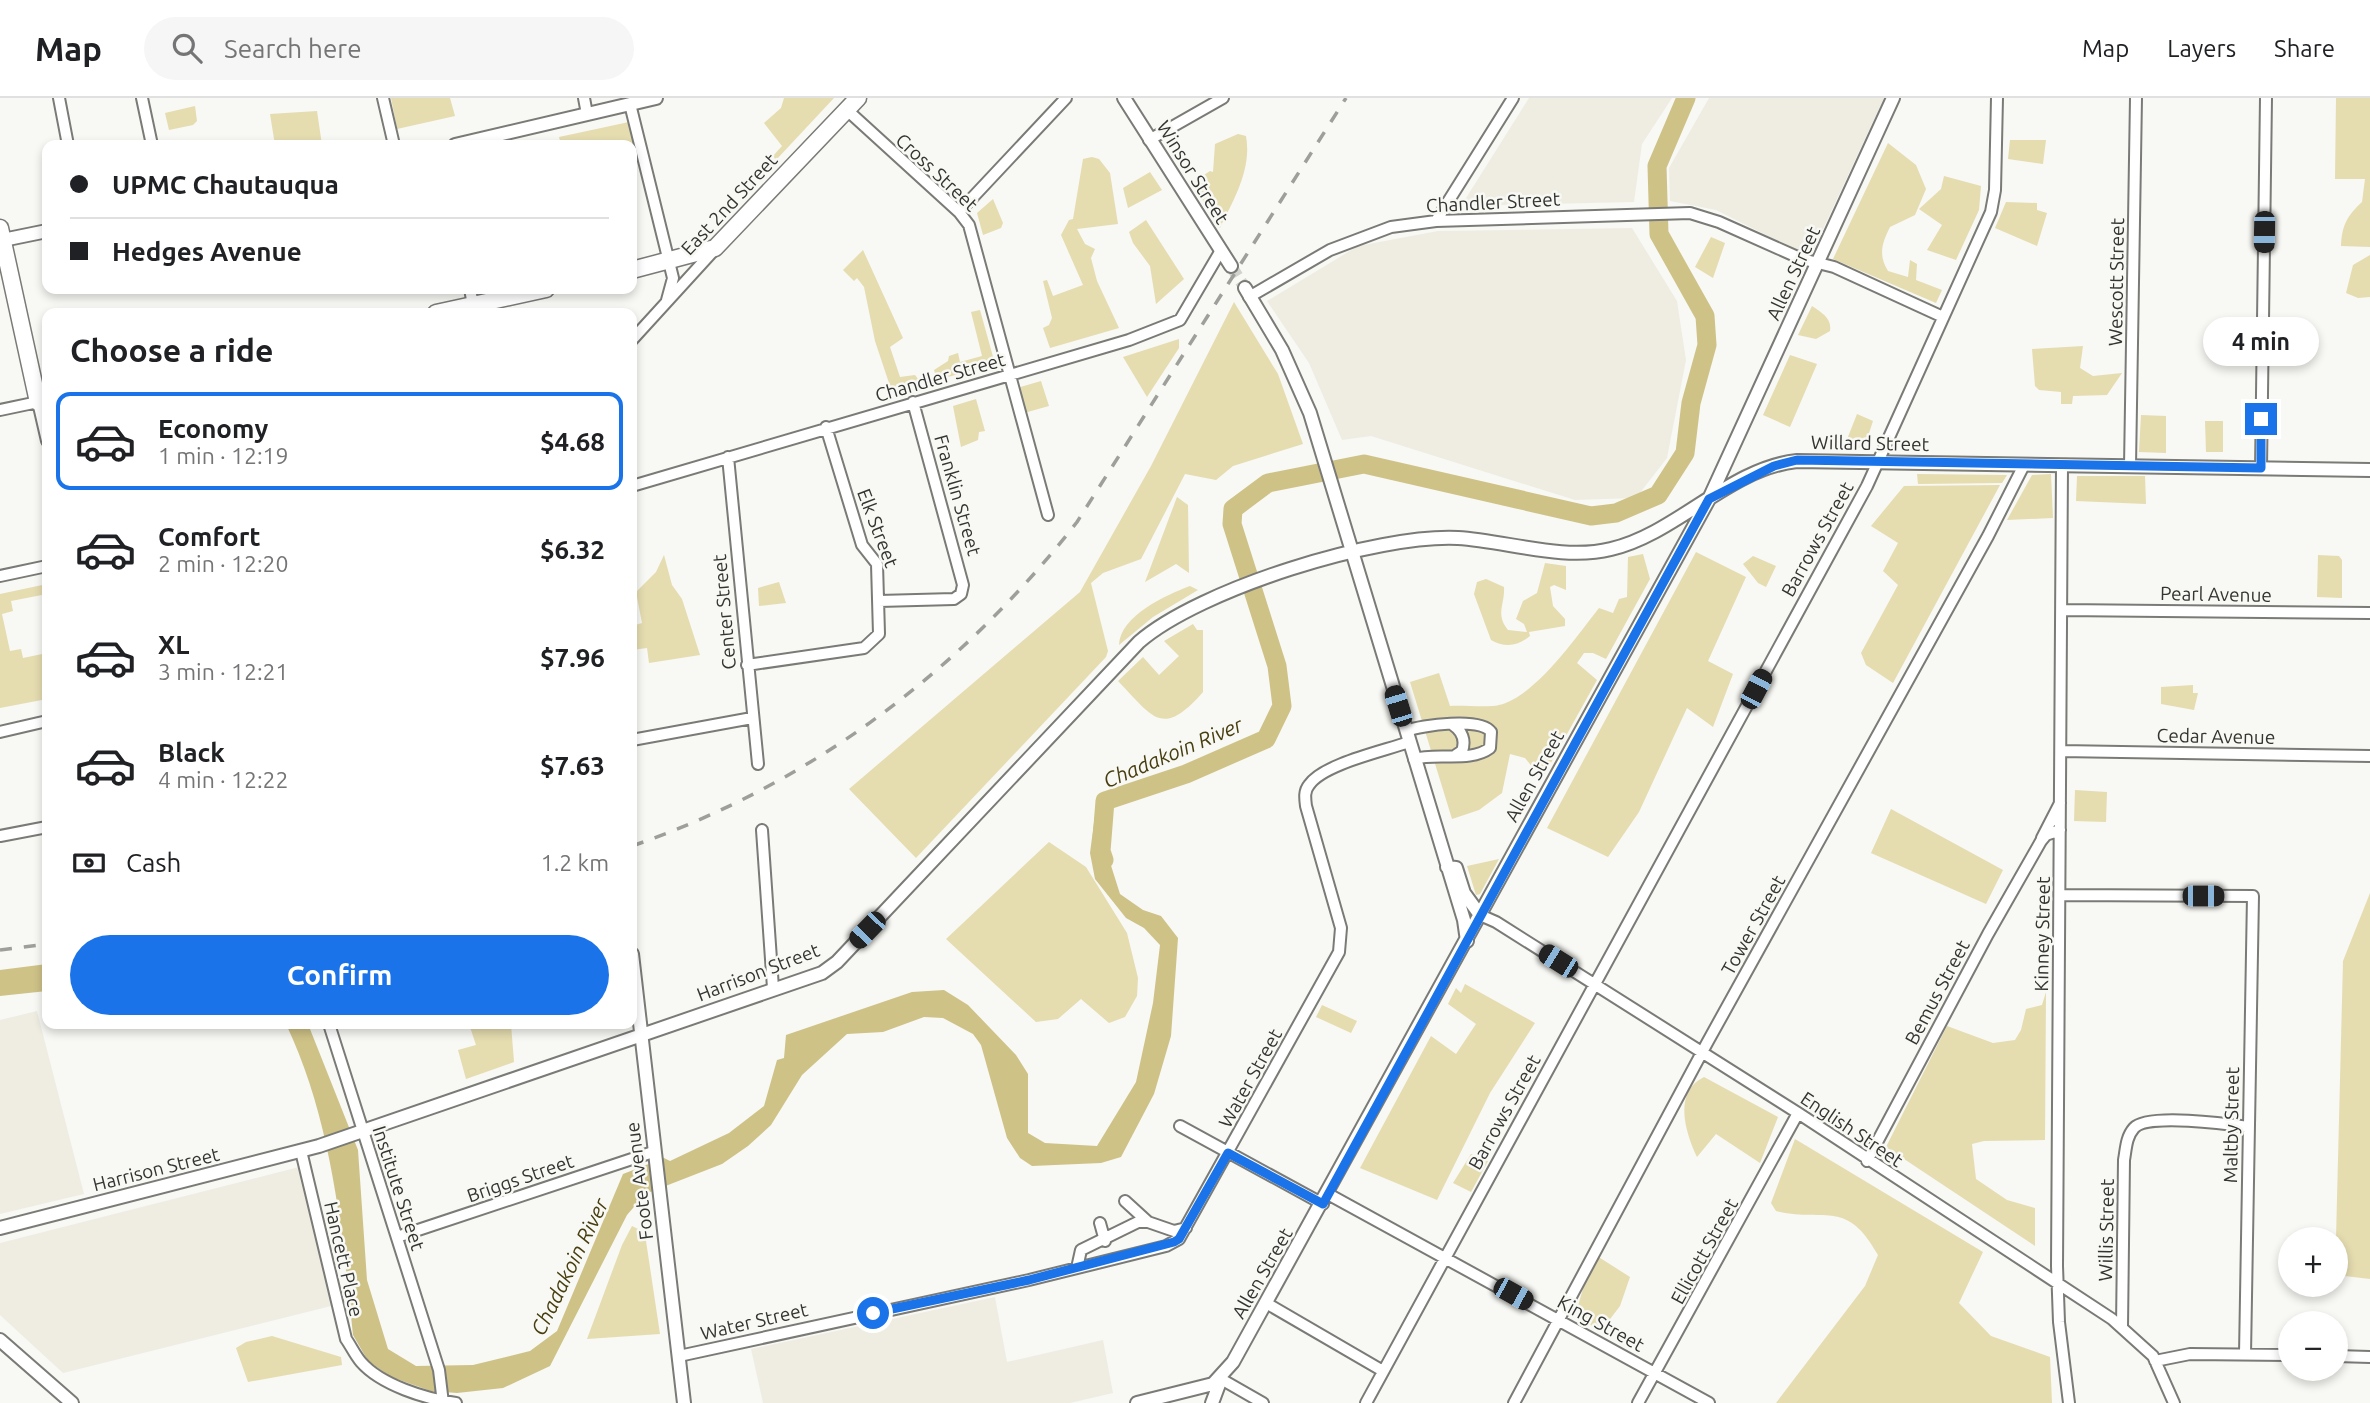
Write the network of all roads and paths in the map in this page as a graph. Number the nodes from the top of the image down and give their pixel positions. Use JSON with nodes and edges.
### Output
{"nodes":[{"id":1,"x":59,"y":98,"type":"edge"},
{"id":2,"x":142,"y":98,"type":"edge"},
{"id":3,"x":383,"y":98,"type":"edge"},
{"id":4,"x":584,"y":98,"type":"edge"},
{"id":5,"x":656,"y":98,"type":"edge"},
{"id":6,"x":1066,"y":98,"type":"edge"},
{"id":7,"x":1124,"y":98,"type":"edge"},
{"id":8,"x":1223,"y":98,"type":"edge"},
{"id":9,"x":1513,"y":98,"type":"edge"},
{"id":10,"x":1893,"y":98,"type":"edge"},
{"id":11,"x":1997,"y":98,"type":"edge"},
{"id":12,"x":2136,"y":98,"type":"edge"},
{"id":13,"x":2266,"y":98,"type":"edge"},
{"id":14,"x":630,"y":104,"type":"junction"},
{"id":15,"x":852,"y":104,"type":"edge"},
{"id":16,"x":587,"y":114,"type":"junction"},
{"id":17,"x":67,"y":140,"type":"edge"},
{"id":18,"x":151,"y":140,"type":"edge"},
{"id":19,"x":393,"y":140,"type":"edge"},
{"id":20,"x":476,"y":140,"type":"edge"},
{"id":21,"x":1149,"y":140,"type":"junction"},
{"id":22,"x":960,"y":212,"type":"junction"},
{"id":23,"x":1436,"y":221,"type":"junction"},
{"id":24,"x":42,"y":232,"type":"edge"},
{"id":25,"x":1,"y":236,"type":"edge"},
{"id":26,"x":715,"y":248,"type":"junction"},
{"id":27,"x":1220,"y":252,"type":"junction"},
{"id":28,"x":668,"y":262,"type":"junction"},
{"id":29,"x":1819,"y":263,"type":"junction"},
{"id":30,"x":1231,"y":266,"type":"tunnel mouth"},
{"id":31,"x":637,"y":269,"type":"edge"},
{"id":32,"x":1247,"y":293,"type":"joint"},
{"id":33,"x":518,"y":294,"type":"edge"},
{"id":34,"x":667,"y":300,"type":"junction"},
{"id":35,"x":473,"y":302,"type":"edge"},
{"id":36,"x":453,"y":308,"type":"edge"},
{"id":37,"x":1943,"y":317,"type":"junction"},
{"id":38,"x":637,"y":334,"type":"edge"},
{"id":39,"x":1008,"y":376,"type":"junction"},
{"id":40,"x":42,"y":398,"type":"edge"},
{"id":41,"x":42,"y":402,"type":"edge"},
{"id":42,"x":913,"y":402,"type":"junction"},
{"id":43,"x":0,"y":410,"type":"edge"},
{"id":44,"x":826,"y":427,"type":"junction"},
{"id":45,"x":728,"y":457,"type":"junction"},
{"id":46,"x":1879,"y":462,"type":"junction"},
{"id":47,"x":2024,"y":465,"type":"junction"},
{"id":48,"x":2062,"y":465,"type":"junction"},
{"id":49,"x":2130,"y":466,"type":"junction"},
{"id":50,"x":2261,"y":468,"type":"junction"},
{"id":51,"x":2370,"y":470,"type":"edge"},
{"id":52,"x":637,"y":484,"type":"edge"},
{"id":53,"x":1709,"y":499,"type":"junction"},
{"id":54,"x":1048,"y":515,"type":"dead end"},
{"id":55,"x":1351,"y":553,"type":"junction"},
{"id":56,"x":42,"y":567,"type":"edge"},
{"id":57,"x":0,"y":576,"type":"edge"},
{"id":58,"x":879,"y":601,"type":"junction"},
{"id":59,"x":2062,"y":610,"type":"junction"},
{"id":60,"x":2370,"y":613,"type":"edge"},
{"id":61,"x":747,"y":665,"type":"junction"},
{"id":62,"x":752,"y":718,"type":"junction"},
{"id":63,"x":42,"y":722,"type":"edge"},
{"id":64,"x":1453,"y":725,"type":"junction"},
{"id":65,"x":0,"y":732,"type":"edge"},
{"id":66,"x":1408,"y":737,"type":"junction"},
{"id":67,"x":637,"y":739,"type":"edge"},
{"id":68,"x":2061,"y":751,"type":"junction"},
{"id":69,"x":1456,"y":755,"type":"junction"},
{"id":70,"x":2370,"y":756,"type":"edge"},
{"id":71,"x":1414,"y":759,"type":"junction"},
{"id":72,"x":758,"y":764,"type":"dead end"},
{"id":73,"x":2061,"y":803,"type":"junction"},
{"id":74,"x":42,"y":828,"type":"edge"},
{"id":75,"x":761,"y":830,"type":"dead end"},
{"id":76,"x":2060,"y":830,"type":"junction"},
{"id":77,"x":0,"y":836,"type":"edge"},
{"id":78,"x":2042,"y":841,"type":"junction"},
{"id":79,"x":1447,"y":867,"type":"junction"},
{"id":80,"x":2061,"y":895,"type":"junction"},
{"id":81,"x":1459,"y":906,"type":"junction"},
{"id":82,"x":1480,"y":915,"type":"junction"},
{"id":83,"x":1466,"y":941,"type":"junction"},
{"id":84,"x":1594,"y":983,"type":"junction"},
{"id":85,"x":773,"y":988,"type":"junction"},
{"id":86,"x":637,"y":993,"type":"edge"},
{"id":87,"x":330,"y":1029,"type":"edge"},
{"id":88,"x":642,"y":1032,"type":"junction"},
{"id":89,"x":1701,"y":1055,"type":"junction"},
{"id":90,"x":1798,"y":1113,"type":"junction"},
{"id":91,"x":1180,"y":1126,"type":"dead end"},
{"id":92,"x":2248,"y":1127,"type":"junction"},
{"id":93,"x":359,"y":1133,"type":"junction"},
{"id":94,"x":301,"y":1151,"type":"junction"},
{"id":95,"x":1228,"y":1153,"type":"junction"},
{"id":96,"x":654,"y":1156,"type":"junction"},
{"id":97,"x":1867,"y":1161,"type":"junction"},
{"id":98,"x":1325,"y":1199,"type":"junction"},
{"id":99,"x":1125,"y":1200,"type":"dead end"},
{"id":100,"x":1148,"y":1222,"type":"junction"},
{"id":101,"x":1100,"y":1223,"type":"dead end"},
{"id":102,"x":0,"y":1228,"type":"edge"},
{"id":103,"x":1186,"y":1228,"type":"junction"},
{"id":104,"x":397,"y":1237,"type":"junction"},
{"id":105,"x":1105,"y":1241,"type":"junction"},
{"id":106,"x":1445,"y":1256,"type":"junction"},
{"id":107,"x":1077,"y":1268,"type":"junction"},
{"id":108,"x":2057,"y":1283,"type":"junction"},
{"id":109,"x":1266,"y":1303,"type":"junction"},
{"id":110,"x":1558,"y":1320,"type":"junction"},
{"id":111,"x":2122,"y":1327,"type":"junction"},
{"id":112,"x":0,"y":1340,"type":"edge"},
{"id":113,"x":2245,"y":1354,"type":"junction"},
{"id":114,"x":2278,"y":1355,"type":"edge"},
{"id":115,"x":679,"y":1356,"type":"junction"},
{"id":116,"x":2348,"y":1356,"type":"edge"},
{"id":117,"x":2370,"y":1357,"type":"edge"},
{"id":118,"x":2155,"y":1361,"type":"junction"},
{"id":119,"x":1382,"y":1371,"type":"junction"},
{"id":120,"x":1656,"y":1374,"type":"junction"},
{"id":121,"x":1221,"y":1379,"type":"junction"},
{"id":122,"x":444,"y":1399,"type":"edge"},
{"id":123,"x":72,"y":1403,"type":"edge"},
{"id":124,"x":456,"y":1403,"type":"edge"},
{"id":125,"x":684,"y":1403,"type":"edge"},
{"id":126,"x":1137,"y":1403,"type":"edge"},
{"id":127,"x":1212,"y":1403,"type":"edge"},
{"id":128,"x":1263,"y":1403,"type":"edge"},
{"id":129,"x":1366,"y":1403,"type":"edge"},
{"id":130,"x":1514,"y":1403,"type":"edge"},
{"id":131,"x":1638,"y":1403,"type":"edge"},
{"id":132,"x":1709,"y":1403,"type":"edge"},
{"id":133,"x":2069,"y":1403,"type":"edge"},
{"id":134,"x":2174,"y":1403,"type":"edge"}],
"edges":[{"from":1,"to":17,"type":"street"},
{"from":2,"to":18,"type":"street"},
{"from":3,"to":19,"type":"street"},
{"from":4,"to":16,"type":"street"},
{"from":5,"to":14,"type":"street"},
{"from":6,"to":22,"type":"street"},
{"from":7,"to":21,"type":"street","name":"Winsor Street"},
{"from":8,"to":21,"type":"street"},
{"from":9,"to":23,"type":"street"},
{"from":10,"to":29,"type":"street","name":"Allen Street"},
{"from":11,"to":37,"type":"street","name":"Barrows Street"},
{"from":12,"to":49,"type":"street","name":"Wescott Street"},
{"from":13,"to":50,"type":"street"},
{"from":14,"to":16,"type":"street"},
{"from":14,"to":28,"type":"street"},
{"from":15,"to":22,"type":"street","name":"Cross Street"},
{"from":15,"to":26,"type":"main road","name":"East 2nd Street"},
{"from":16,"to":20,"type":"street"},
{"from":21,"to":27,"type":"street","name":"Winsor Street"},
{"from":22,"to":39,"type":"street","name":"Cross Street"},
{"from":23,"to":29,"type":"street","name":"Chandler Street"},
{"from":23,"to":32,"type":"street","name":"Chandler Street"},
{"from":24,"to":25,"type":"street"},
{"from":25,"to":40,"type":"main road"},
{"from":26,"to":28,"type":"main road"},
{"from":26,"to":34,"type":"street","name":"East 2nd Street"},
{"from":27,"to":30,"type":"street","name":"Winsor Street"},
{"from":27,"to":39,"type":"street","name":"Chandler Street"},
{"from":28,"to":31,"type":"main road"},
{"from":28,"to":34,"type":"street"},
{"from":29,"to":37,"type":"street"},
{"from":29,"to":53,"type":"street","name":"Allen Street"},
{"from":32,"to":55,"type":"street"},
{"from":33,"to":35,"type":"main road"},
{"from":34,"to":38,"type":"street","name":"East 2nd Street"},
{"from":35,"to":36,"type":"main road"},
{"from":37,"to":46,"type":"street","name":"Barrows Street"},
{"from":39,"to":42,"type":"street","name":"Chandler Street"},
{"from":39,"to":54,"type":"street","name":"Cross Street"},
{"from":41,"to":43,"type":"street"},
{"from":42,"to":44,"type":"street","name":"Chandler Street"},
{"from":42,"to":58,"type":"street","name":"Franklin Street"},
{"from":44,"to":45,"type":"street","name":"Chandler Street"},
{"from":44,"to":58,"type":"street","name":"Elk Street"},
{"from":45,"to":52,"type":"street","name":"Chandler Street"},
{"from":45,"to":61,"type":"street","name":"Center Street"},
{"from":46,"to":47,"type":"street","name":"Willard Street"},
{"from":46,"to":53,"type":"street","name":"Willard Street"},
{"from":46,"to":84,"type":"street","name":"Barrows Street"},
{"from":47,"to":48,"type":"street","name":"Willard Street"},
{"from":47,"to":89,"type":"street","name":"Tower Street"},
{"from":48,"to":49,"type":"street","name":"Willard Street"},
{"from":48,"to":59,"type":"street","name":"Kinney Street"},
{"from":49,"to":50,"type":"street","name":"Willard Street"},
{"from":50,"to":51,"type":"street","name":"Willard Street"},
{"from":53,"to":55,"type":"street","name":"Willard Street"},
{"from":53,"to":82,"type":"street","name":"Allen Street"},
{"from":55,"to":66,"type":"street"},
{"from":55,"to":85,"type":"street","name":"Harrison Street"},
{"from":56,"to":57,"type":"street"},
{"from":58,"to":61,"type":"street"},
{"from":59,"to":60,"type":"street","name":"Pearl Avenue"},
{"from":59,"to":68,"type":"street","name":"Kinney Street"},
{"from":61,"to":62,"type":"street","name":"Center Street"},
{"from":62,"to":67,"type":"street"},
{"from":62,"to":72,"type":"street","name":"Center Street"},
{"from":63,"to":65,"type":"street"},
{"from":64,"to":66,"type":"street"},
{"from":64,"to":69,"type":"street"},
{"from":64,"to":69,"type":"street"},
{"from":66,"to":71,"type":"street"},
{"from":66,"to":95,"type":"street","name":"Water Street"},
{"from":68,"to":70,"type":"street","name":"Cedar Avenue"},
{"from":68,"to":73,"type":"street","name":"Kinney Street"},
{"from":69,"to":71,"type":"street"},
{"from":71,"to":79,"type":"street"},
{"from":73,"to":76,"type":"street","name":"Kinney Street"},
{"from":73,"to":78,"type":"street","name":"Bemus Street"},
{"from":74,"to":77,"type":"street"},
{"from":75,"to":85,"type":"street"},
{"from":76,"to":78,"type":"street","name":"Bemus Street"},
{"from":76,"to":80,"type":"street","name":"Kinney Street"},
{"from":78,"to":97,"type":"street","name":"Bemus Street"},
{"from":79,"to":81,"type":"street"},
{"from":79,"to":82,"type":"street"},
{"from":80,"to":92,"type":"street","name":"Maltby Street"},
{"from":80,"to":108,"type":"street","name":"Kinney Street"},
{"from":81,"to":82,"type":"street"},
{"from":81,"to":83,"type":"street"},
{"from":82,"to":83,"type":"street","name":"Allen Street"},
{"from":82,"to":84,"type":"street","name":"English Street"},
{"from":83,"to":98,"type":"street","name":"Allen Street"},
{"from":84,"to":89,"type":"street","name":"English Street"},
{"from":84,"to":106,"type":"street","name":"Barrows Street"},
{"from":85,"to":88,"type":"street","name":"Harrison Street"},
{"from":86,"to":88,"type":"street","name":"Foote Avenue"},
{"from":87,"to":93,"type":"street","name":"Institute Street"},
{"from":88,"to":93,"type":"street","name":"Harrison Street"},
{"from":88,"to":96,"type":"street","name":"Foote Avenue"},
{"from":89,"to":90,"type":"street","name":"English Street"},
{"from":89,"to":110,"type":"street","name":"Tower Street"},
{"from":90,"to":97,"type":"street","name":"English Street"},
{"from":90,"to":120,"type":"street","name":"Ellicott Street"},
{"from":91,"to":95,"type":"street","name":"King Street"},
{"from":92,"to":111,"type":"street","name":"Willis Street"},
{"from":92,"to":113,"type":"street","name":"Maltby Street"},
{"from":93,"to":94,"type":"street","name":"Harrison Street"},
{"from":93,"to":104,"type":"street","name":"Institute Street"},
{"from":94,"to":102,"type":"street","name":"Harrison Street"},
{"from":94,"to":122,"type":"street","name":"Hancett Place"},
{"from":95,"to":98,"type":"street","name":"King Street"},
{"from":95,"to":103,"type":"street","name":"Water Street"},
{"from":96,"to":104,"type":"street","name":"Briggs Street"},
{"from":96,"to":115,"type":"street","name":"Foote Avenue"},
{"from":97,"to":108,"type":"street","name":"English Street"},
{"from":98,"to":106,"type":"street","name":"King Street"},
{"from":98,"to":109,"type":"street","name":"Allen Street"},
{"from":99,"to":100,"type":"street"},
{"from":100,"to":103,"type":"street"},
{"from":100,"to":105,"type":"street"},
{"from":101,"to":105,"type":"street"},
{"from":103,"to":107,"type":"street","name":"Water Street"},
{"from":104,"to":122,"type":"street","name":"Institute Street"},
{"from":105,"to":107,"type":"street"},
{"from":106,"to":110,"type":"street","name":"King Street"},
{"from":106,"to":119,"type":"street","name":"Barrows Street"},
{"from":107,"to":115,"type":"street","name":"Water Street"},
{"from":108,"to":111,"type":"street","name":"English Street"},
{"from":108,"to":133,"type":"street","name":"Kinney Street"},
{"from":109,"to":119,"type":"street"},
{"from":109,"to":121,"type":"street","name":"Allen Street"},
{"from":110,"to":120,"type":"street","name":"King Street"},
{"from":110,"to":130,"type":"street","name":"Tower Street"},
{"from":111,"to":118,"type":"street","name":"English Street"},
{"from":112,"to":123,"type":"street"},
{"from":113,"to":114,"type":"street"},
{"from":113,"to":118,"type":"street"},
{"from":115,"to":125,"type":"street","name":"Foote Avenue"},
{"from":116,"to":117,"type":"street"},
{"from":118,"to":134,"type":"street","name":"English Street"},
{"from":119,"to":129,"type":"street","name":"Barrows Street"},
{"from":120,"to":131,"type":"street","name":"Ellicott Street"},
{"from":120,"to":132,"type":"street","name":"King Street"},
{"from":121,"to":126,"type":"street"},
{"from":121,"to":127,"type":"street","name":"Allen Street"},
{"from":121,"to":128,"type":"street"},
{"from":122,"to":124,"type":"street","name":"Hancett Place"}]}
